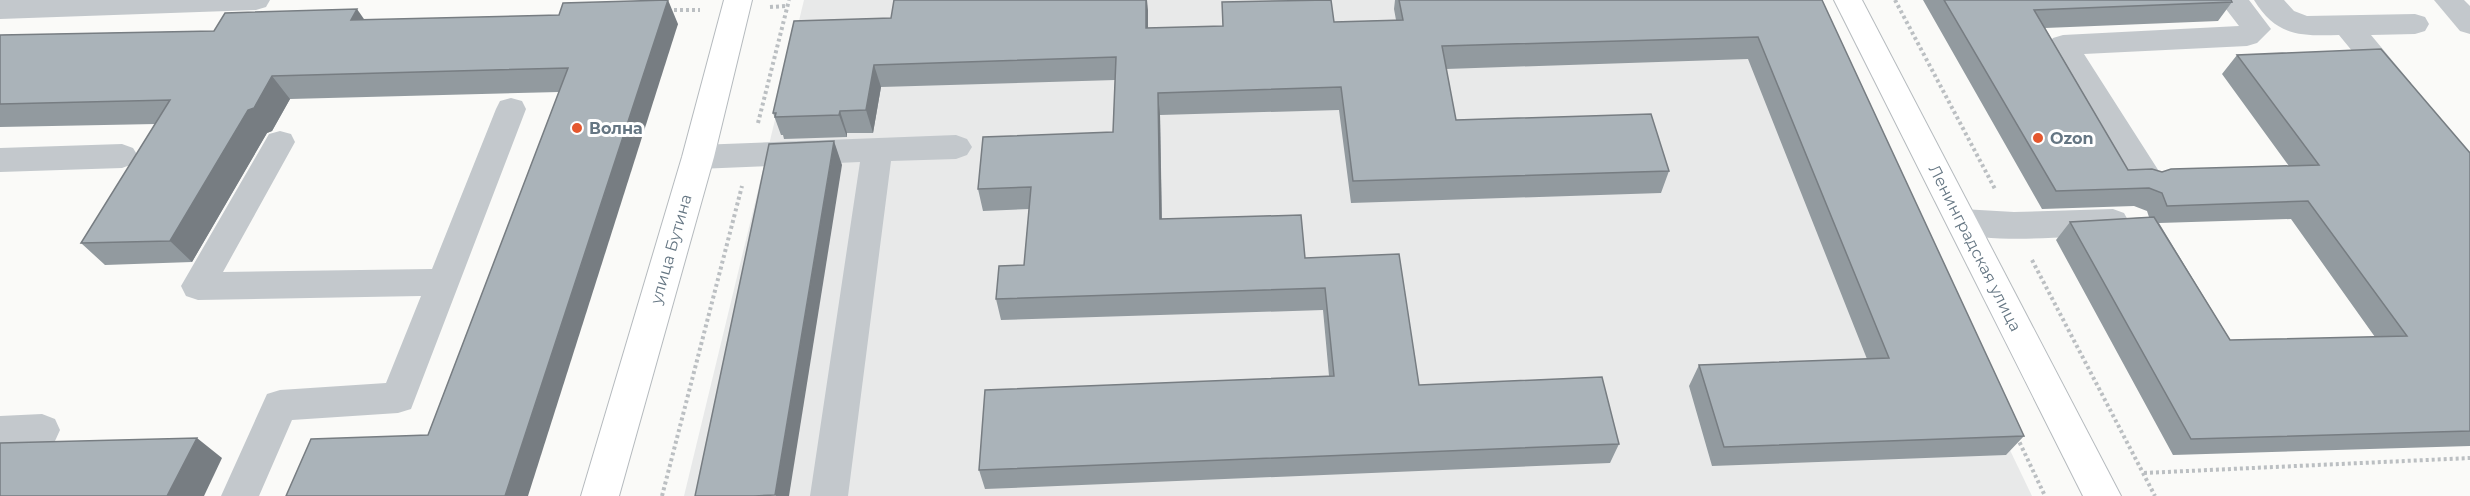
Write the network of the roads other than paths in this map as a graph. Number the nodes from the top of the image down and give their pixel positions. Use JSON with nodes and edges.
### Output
{"nodes":[{"id":1,"x":256,"y":0,"type":"edge"},
{"id":2,"x":738,"y":0,"type":"edge"},
{"id":3,"x":1848,"y":0,"type":"edge"},
{"id":4,"x":2233,"y":0,"type":"edge"},
{"id":5,"x":2268,"y":0,"type":"edge"},
{"id":6,"x":2448,"y":0,"type":"edge"},
{"id":7,"x":112,"y":2,"type":"edge"},
{"id":8,"x":0,"y":9,"type":"edge"},
{"id":9,"x":2415,"y":24,"type":"dead end"},
{"id":10,"x":2470,"y":24,"type":"edge"},
{"id":11,"x":2346,"y":25,"type":"junction"},
{"id":12,"x":2417,"y":108,"type":"edge"},
{"id":13,"x":511,"y":109,"type":"dead end"},
{"id":14,"x":280,"y":142,"type":"dead end"},
{"id":15,"x":956,"y":147,"type":"dead end"},
{"id":16,"x":877,"y":150,"type":"junction"},
{"id":17,"x":122,"y":156,"type":"dead end"},
{"id":18,"x":698,"y":157,"type":"junction"},
{"id":19,"x":0,"y":160,"type":"edge"},
{"id":20,"x":2146,"y":176,"type":"edge"},
{"id":21,"x":2134,"y":221,"type":"edge"},
{"id":22,"x":1962,"y":222,"type":"junction"},
{"id":23,"x":444,"y":282,"type":"junction"},
{"id":24,"x":42,"y":430,"type":"dead end"},
{"id":25,"x":0,"y":432,"type":"edge"},
{"id":26,"x":240,"y":496,"type":"edge"},
{"id":27,"x":600,"y":496,"type":"edge"},
{"id":28,"x":829,"y":496,"type":"edge"},
{"id":29,"x":2102,"y":496,"type":"edge"}],
"edges":[{"from":1,"to":7,"type":"street"},
{"from":2,"to":18,"type":"main road","name":"улица Бутина"},
{"from":3,"to":22,"type":"main road","name":"Ленинградская улица"},
{"from":4,"to":20,"type":"street"},
{"from":5,"to":11,"type":"street"},
{"from":6,"to":10,"type":"street"},
{"from":7,"to":8,"type":"street"},
{"from":9,"to":11,"type":"street"},
{"from":11,"to":12,"type":"street"},
{"from":13,"to":23,"type":"street"},
{"from":14,"to":23,"type":"street"},
{"from":15,"to":16,"type":"street"},
{"from":16,"to":18,"type":"street"},
{"from":16,"to":28,"type":"street"},
{"from":17,"to":19,"type":"street"},
{"from":18,"to":27,"type":"main road","name":"улица Бутина"},
{"from":21,"to":22,"type":"street"},
{"from":22,"to":29,"type":"main road","name":"Ленинградская улица"},
{"from":23,"to":26,"type":"street"},
{"from":24,"to":25,"type":"street"}]}
